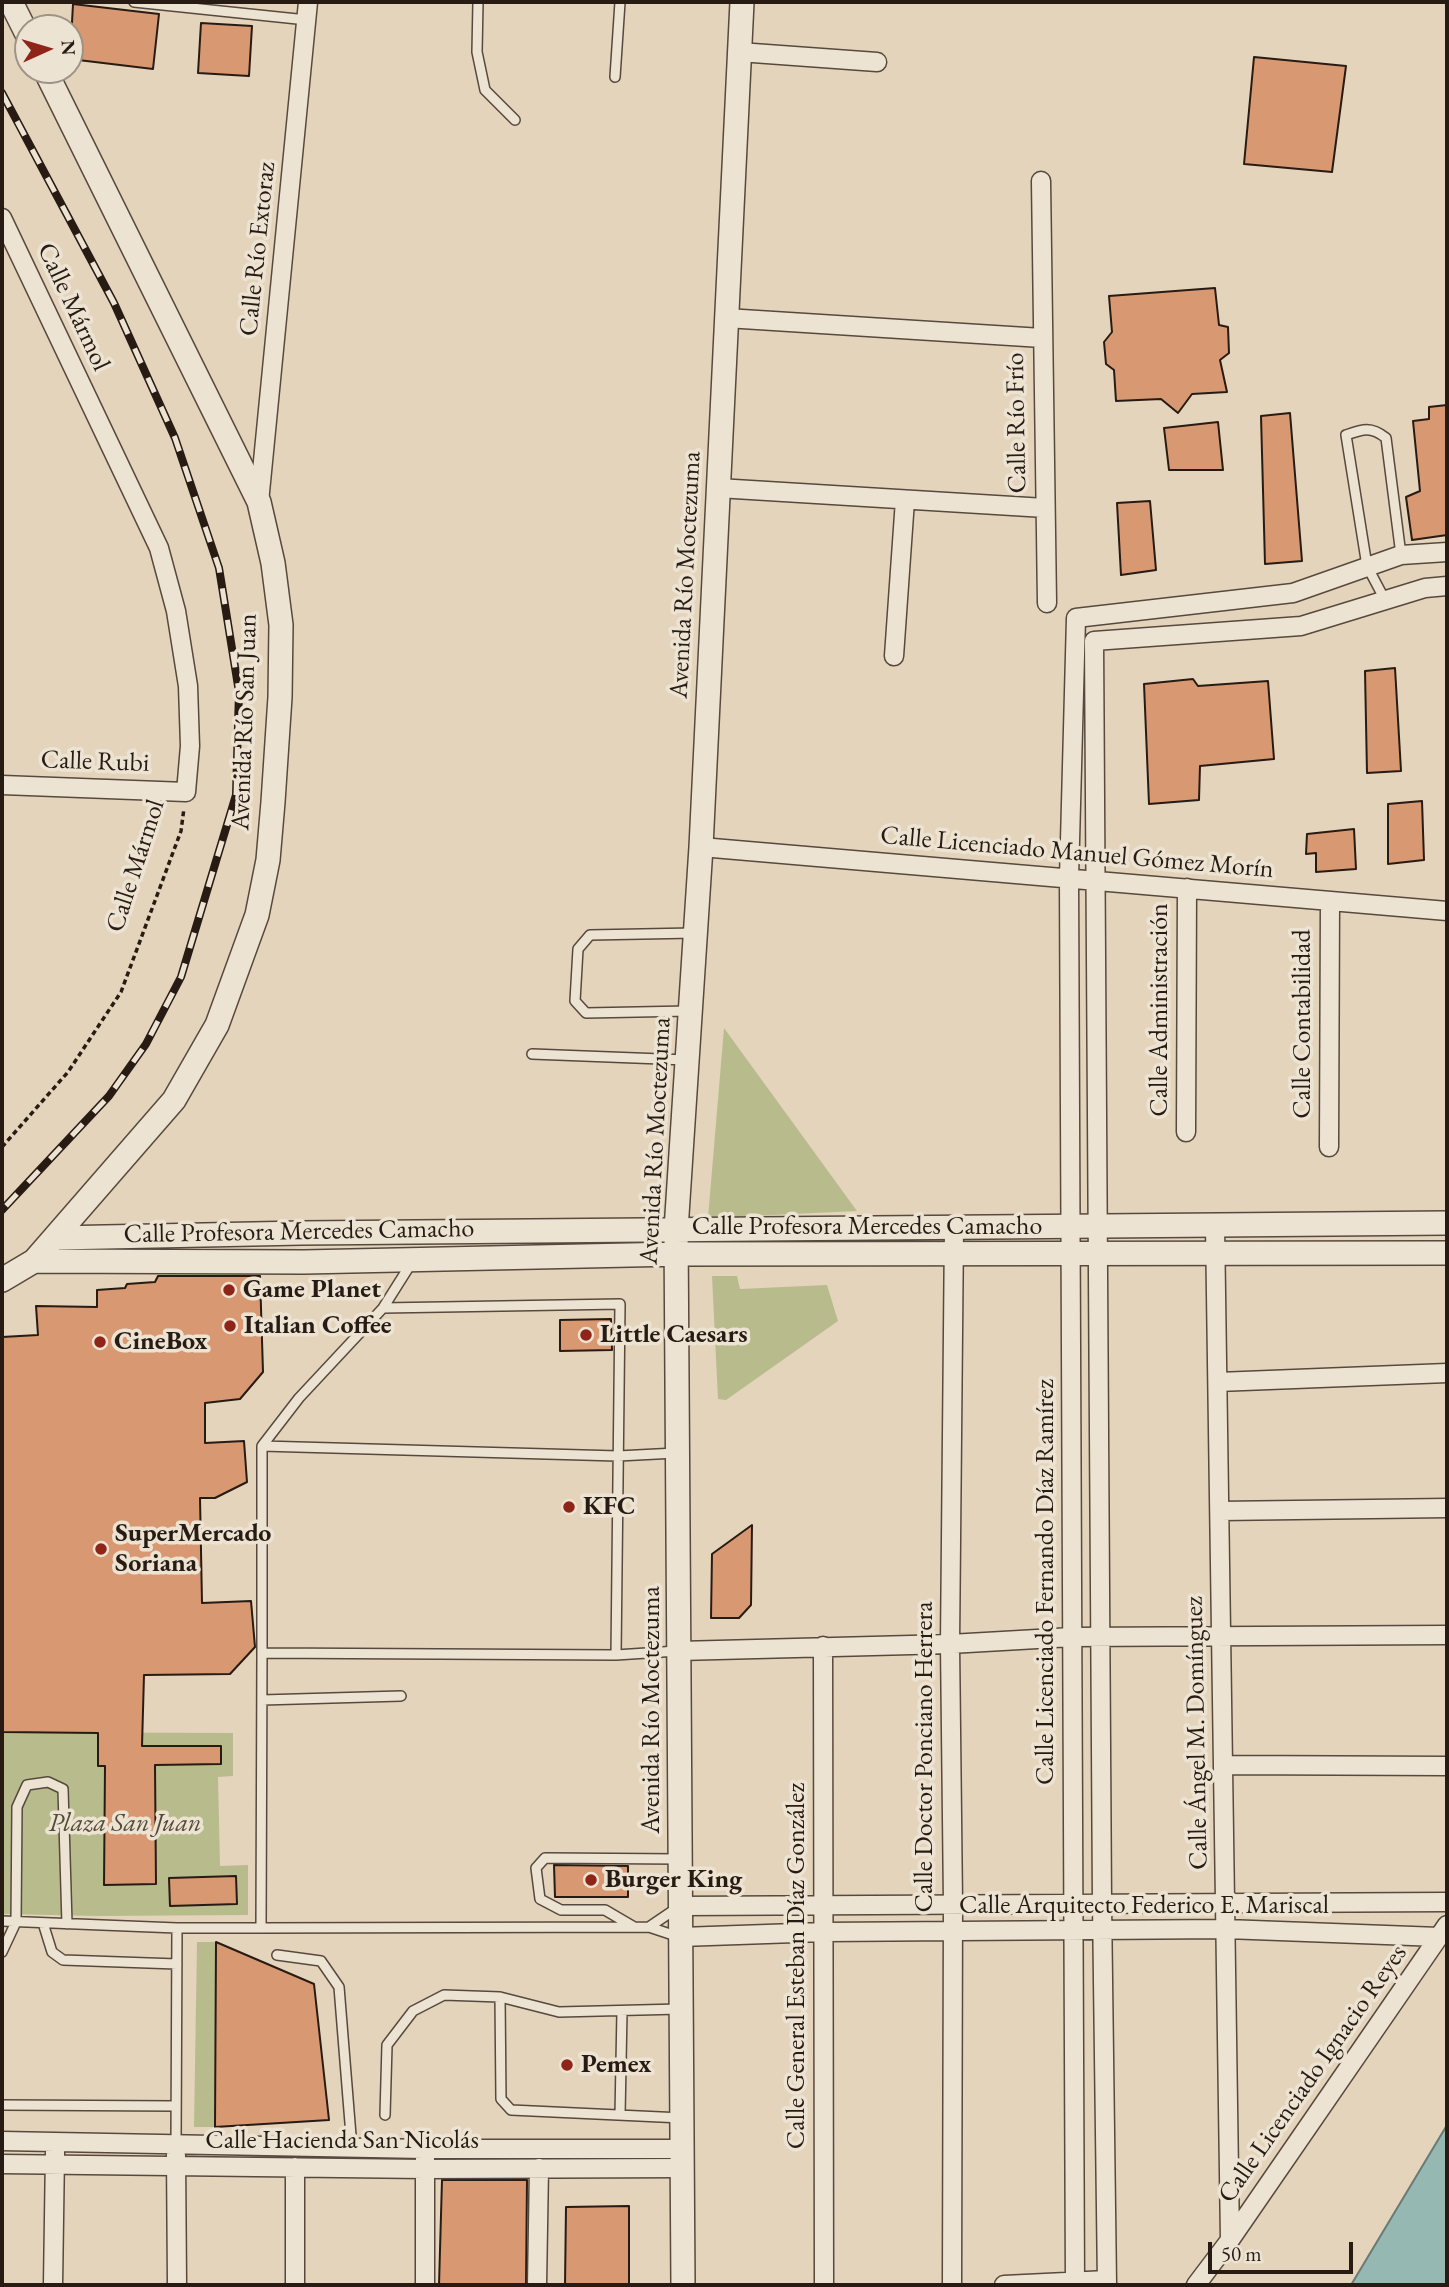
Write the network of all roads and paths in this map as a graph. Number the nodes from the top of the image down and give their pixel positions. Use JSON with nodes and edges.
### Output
{"nodes":[{"id":1,"x":134,"y":2,"type":"edge"},
{"id":2,"x":478,"y":2,"type":"edge"},
{"id":3,"x":620,"y":2,"type":"edge"},
{"id":4,"x":742,"y":2,"type":"edge"},
{"id":5,"x":307,"y":11,"type":"edge"},
{"id":6,"x":740,"y":52,"type":"junction"},
{"id":7,"x":877,"y":62,"type":"dead end"},
{"id":8,"x":615,"y":77,"type":"dead end"},
{"id":9,"x":52,"y":84,"type":"edge"},
{"id":10,"x":515,"y":120,"type":"dead end"},
{"id":11,"x":1041,"y":181,"type":"dead end"},
{"id":12,"x":2,"y":218,"type":"edge"},
{"id":13,"x":726,"y":318,"type":"junction"},
{"id":14,"x":1042,"y":338,"type":"junction"},
{"id":15,"x":718,"y":488,"type":"junction"},
{"id":16,"x":905,"y":500,"type":"junction"},
{"id":17,"x":259,"y":502,"type":"junction"},
{"id":18,"x":1045,"y":508,"type":"junction"},
{"id":19,"x":1447,"y":552,"type":"edge"},
{"id":20,"x":1401,"y":555,"type":"junction"},
{"id":21,"x":1367,"y":566,"type":"junction"},
{"id":22,"x":1447,"y":586,"type":"edge"},
{"id":23,"x":1385,"y":600,"type":"junction"},
{"id":24,"x":1047,"y":603,"type":"dead end"},
{"id":25,"x":894,"y":656,"type":"dead end"},
{"id":26,"x":2,"y":785,"type":"edge"},
{"id":27,"x":186,"y":792,"type":"junction"},
{"id":28,"x":701,"y":847,"type":"junction"},
{"id":29,"x":1069,"y":878,"type":"junction"},
{"id":30,"x":1094,"y":881,"type":"junction"},
{"id":31,"x":1187,"y":888,"type":"junction"},
{"id":32,"x":1330,"y":901,"type":"junction"},
{"id":33,"x":1447,"y":911,"type":"edge"},
{"id":34,"x":696,"y":933,"type":"junction"},
{"id":35,"x":691,"y":1011,"type":"junction"},
{"id":36,"x":532,"y":1054,"type":"dead end"},
{"id":37,"x":687,"y":1059,"type":"junction"},
{"id":38,"x":1186,"y":1132,"type":"dead end"},
{"id":39,"x":2,"y":1147,"type":"edge"},
{"id":40,"x":1329,"y":1147,"type":"dead end"},
{"id":41,"x":1447,"y":1223,"type":"edge"},
{"id":42,"x":1215,"y":1226,"type":"junction"},
{"id":43,"x":1070,"y":1227,"type":"junction"},
{"id":44,"x":1097,"y":1227,"type":"junction"},
{"id":45,"x":954,"y":1228,"type":"junction"},
{"id":46,"x":676,"y":1230,"type":"junction"},
{"id":47,"x":302,"y":1233,"type":"junction"},
{"id":48,"x":56,"y":1238,"type":"junction"},
{"id":49,"x":1447,"y":1253,"type":"edge"},
{"id":50,"x":677,"y":1254,"type":"junction"},
{"id":51,"x":954,"y":1255,"type":"junction"},
{"id":52,"x":1070,"y":1255,"type":"junction"},
{"id":53,"x":1097,"y":1255,"type":"junction"},
{"id":54,"x":1216,"y":1255,"type":"junction"},
{"id":55,"x":414,"y":1259,"type":"junction"},
{"id":56,"x":34,"y":1261,"type":"junction"},
{"id":57,"x":304,"y":1262,"type":"junction"},
{"id":58,"x":2,"y":1280,"type":"edge"},
{"id":59,"x":383,"y":1308,"type":"junction"},
{"id":60,"x":1447,"y":1373,"type":"edge"},
{"id":61,"x":1218,"y":1382,"type":"junction"},
{"id":62,"x":262,"y":1446,"type":"junction"},
{"id":63,"x":678,"y":1453,"type":"junction"},
{"id":64,"x":618,"y":1455,"type":"junction"},
{"id":65,"x":1447,"y":1508,"type":"edge"},
{"id":66,"x":1220,"y":1511,"type":"junction"},
{"id":67,"x":1447,"y":1635,"type":"edge"},
{"id":68,"x":1222,"y":1636,"type":"junction"},
{"id":69,"x":1072,"y":1637,"type":"junction"},
{"id":70,"x":1100,"y":1637,"type":"junction"},
{"id":71,"x":950,"y":1644,"type":"junction"},
{"id":72,"x":822,"y":1646,"type":"junction"},
{"id":73,"x":679,"y":1651,"type":"junction"},
{"id":74,"x":262,"y":1653,"type":"junction"},
{"id":75,"x":616,"y":1655,"type":"junction"},
{"id":76,"x":401,"y":1696,"type":"dead end"},
{"id":77,"x":262,"y":1700,"type":"junction"},
{"id":78,"x":1223,"y":1765,"type":"junction"},
{"id":79,"x":1447,"y":1766,"type":"edge"},
{"id":80,"x":681,"y":1859,"type":"junction"},
{"id":81,"x":1447,"y":1902,"type":"edge"},
{"id":82,"x":1225,"y":1903,"type":"junction"},
{"id":83,"x":953,"y":1904,"type":"junction"},
{"id":84,"x":1073,"y":1904,"type":"junction"},
{"id":85,"x":1102,"y":1904,"type":"junction"},
{"id":86,"x":824,"y":1905,"type":"junction"},
{"id":87,"x":681,"y":1906,"type":"junction"},
{"id":88,"x":2,"y":1921,"type":"edge"},
{"id":89,"x":16,"y":1922,"type":"junction"},
{"id":90,"x":43,"y":1923,"type":"junction"},
{"id":91,"x":68,"y":1924,"type":"junction"},
{"id":92,"x":635,"y":1927,"type":"junction"},
{"id":93,"x":649,"y":1927,"type":"junction"},
{"id":94,"x":177,"y":1928,"type":"junction"},
{"id":95,"x":261,"y":1928,"type":"junction"},
{"id":96,"x":1226,"y":1929,"type":"junction"},
{"id":97,"x":1073,"y":1930,"type":"junction"},
{"id":98,"x":1102,"y":1930,"type":"junction"},
{"id":99,"x":953,"y":1931,"type":"junction"},
{"id":100,"x":1443,"y":1931,"type":"edge"},
{"id":101,"x":824,"y":1932,"type":"junction"},
{"id":102,"x":681,"y":1937,"type":"junction"},
{"id":103,"x":2,"y":1952,"type":"edge"},
{"id":104,"x":277,"y":1955,"type":"dead end"},
{"id":105,"x":177,"y":1964,"type":"junction"},
{"id":106,"x":500,"y":1997,"type":"junction"},
{"id":107,"x":680,"y":2008,"type":"junction"},
{"id":108,"x":622,"y":2011,"type":"junction"},
{"id":109,"x":2,"y":2105,"type":"edge"},
{"id":110,"x":176,"y":2106,"type":"junction"},
{"id":111,"x":386,"y":2115,"type":"dead end"},
{"id":112,"x":620,"y":2115,"type":"junction"},
{"id":113,"x":682,"y":2118,"type":"junction"},
{"id":114,"x":2,"y":2141,"type":"edge"},
{"id":115,"x":54,"y":2142,"type":"junction"},
{"id":116,"x":176,"y":2144,"type":"junction"},
{"id":117,"x":352,"y":2148,"type":"junction"},
{"id":118,"x":424,"y":2149,"type":"junction"},
{"id":119,"x":682,"y":2159,"type":"junction"},
{"id":120,"x":2,"y":2164,"type":"edge"},
{"id":121,"x":55,"y":2164,"type":"junction"},
{"id":122,"x":177,"y":2166,"type":"junction"},
{"id":123,"x":295,"y":2167,"type":"junction"},
{"id":124,"x":539,"y":2168,"type":"junction"},
{"id":125,"x":425,"y":2169,"type":"junction"},
{"id":126,"x":1230,"y":2240,"type":"junction"},
{"id":127,"x":1075,"y":2283,"type":"edge"},
{"id":128,"x":1107,"y":2283,"type":"edge"},
{"id":129,"x":53,"y":2285,"type":"edge"},
{"id":130,"x":177,"y":2285,"type":"edge"},
{"id":131,"x":295,"y":2285,"type":"edge"},
{"id":132,"x":425,"y":2285,"type":"edge"},
{"id":133,"x":537,"y":2285,"type":"edge"},
{"id":134,"x":683,"y":2285,"type":"edge"},
{"id":135,"x":824,"y":2285,"type":"edge"},
{"id":136,"x":952,"y":2285,"type":"edge"},
{"id":137,"x":1004,"y":2285,"type":"edge"},
{"id":138,"x":1196,"y":2285,"type":"edge"}],
"edges":[{"from":1,"to":5,"type":"lane"},
{"from":2,"to":10,"type":"lane"},
{"from":3,"to":8,"type":"lane"},
{"from":4,"to":6,"type":"street","name":"Avenida Río Moctezuma"},
{"from":5,"to":17,"type":"street","name":"Calle Río Extoraz"},
{"from":6,"to":7,"type":"street"},
{"from":6,"to":13,"type":"street","name":"Avenida Río Moctezuma"},
{"from":9,"to":17,"type":"street","name":"Avenida Río San Juan"},
{"from":11,"to":14,"type":"street","name":"Calle Río Frío"},
{"from":12,"to":27,"type":"street","name":"Calle Mármol"},
{"from":13,"to":14,"type":"street"},
{"from":13,"to":15,"type":"street","name":"Avenida Río Moctezuma"},
{"from":14,"to":18,"type":"street","name":"Calle Río Frío"},
{"from":15,"to":16,"type":"street"},
{"from":15,"to":28,"type":"street","name":"Avenida Río Moctezuma"},
{"from":16,"to":18,"type":"street"},
{"from":16,"to":25,"type":"street"},
{"from":17,"to":48,"type":"street","name":"Avenida Río San Juan"},
{"from":18,"to":24,"type":"street","name":"Calle Río Frío"},
{"from":19,"to":20,"type":"street"},
{"from":20,"to":21,"type":"street"},
{"from":20,"to":21,"type":"lane"},
{"from":21,"to":23,"type":"lane"},
{"from":21,"to":29,"type":"street","name":"Calle Licenciado Fernando Díaz Ramírez"},
{"from":22,"to":23,"type":"street"},
{"from":23,"to":30,"type":"street","name":"Calle Licenciado Fernando Díaz Ramírez"},
{"from":26,"to":27,"type":"street","name":"Calle Rubi"},
{"from":27,"to":39,"type":"path","name":"Calle Mármol"},
{"from":28,"to":29,"type":"street","name":"Calle Licenciado Manuel Gómez Morín"},
{"from":28,"to":34,"type":"street","name":"Avenida Río Moctezuma"},
{"from":29,"to":30,"type":"street","name":"Calle Licenciado Manuel Gómez Morín"},
{"from":29,"to":43,"type":"street","name":"Calle Licenciado Fernando Díaz Ramírez"},
{"from":30,"to":31,"type":"street","name":"Calle Licenciado Manuel Gómez Morín"},
{"from":30,"to":44,"type":"street","name":"Calle Licenciado Fernando Díaz Ramírez"},
{"from":31,"to":32,"type":"street","name":"Calle Licenciado Manuel Gómez Morín"},
{"from":31,"to":38,"type":"street","name":"Calle Administración"},
{"from":32,"to":33,"type":"street","name":"Calle Licenciado Manuel Gómez Morín"},
{"from":32,"to":40,"type":"street","name":"Calle Contabilidad"},
{"from":34,"to":35,"type":"street","name":"Avenida Río Moctezuma"},
{"from":34,"to":35,"type":"lane"},
{"from":35,"to":37,"type":"street","name":"Avenida Río Moctezuma"},
{"from":36,"to":37,"type":"lane"},
{"from":37,"to":46,"type":"street","name":"Avenida Río Moctezuma"},
{"from":41,"to":42,"type":"street","name":"Calle Profesora Mercedes Camacho"},
{"from":42,"to":44,"type":"street","name":"Calle Profesora Mercedes Camacho"},
{"from":42,"to":54,"type":"street","name":"Calle Ángel M. Domínguez"},
{"from":43,"to":44,"type":"street","name":"Calle Profesora Mercedes Camacho"},
{"from":43,"to":45,"type":"street","name":"Calle Profesora Mercedes Camacho"},
{"from":43,"to":52,"type":"street","name":"Calle Licenciado Fernando Díaz Ramírez"},
{"from":44,"to":53,"type":"street","name":"Calle Licenciado Fernando Díaz Ramírez"},
{"from":45,"to":46,"type":"street","name":"Calle Profesora Mercedes Camacho"},
{"from":45,"to":51,"type":"street","name":"Calle Doctor Ponciano Herrera"},
{"from":46,"to":47,"type":"street","name":"Calle Profesora Mercedes Camacho"},
{"from":46,"to":50,"type":"street","name":"Avenida Río Moctezuma"},
{"from":47,"to":48,"type":"street","name":"Calle Profesora Mercedes Camacho"},
{"from":47,"to":57,"type":"street"},
{"from":48,"to":56,"type":"street","name":"Avenida Río San Juan"},
{"from":49,"to":54,"type":"street","name":"Calle Profesora Mercedes Camacho"},
{"from":50,"to":51,"type":"street","name":"Calle Profesora Mercedes Camacho"},
{"from":50,"to":55,"type":"street","name":"Calle Profesora Mercedes Camacho"},
{"from":50,"to":63,"type":"street","name":"Avenida Río Moctezuma"},
{"from":51,"to":52,"type":"street","name":"Calle Profesora Mercedes Camacho"},
{"from":51,"to":71,"type":"street","name":"Calle Doctor Ponciano Herrera"},
{"from":52,"to":53,"type":"street","name":"Calle Profesora Mercedes Camacho"},
{"from":52,"to":69,"type":"street","name":"Calle Licenciado Fernando Díaz Ramírez"},
{"from":53,"to":54,"type":"street","name":"Calle Profesora Mercedes Camacho"},
{"from":53,"to":70,"type":"street","name":"Calle Licenciado Fernando Díaz Ramírez"},
{"from":54,"to":61,"type":"street","name":"Calle Ángel M. Domínguez"},
{"from":55,"to":57,"type":"street","name":"Calle Profesora Mercedes Camacho"},
{"from":55,"to":59,"type":"lane"},
{"from":56,"to":57,"type":"street","name":"Calle Profesora Mercedes Camacho"},
{"from":56,"to":58,"type":"street","name":"Avenida Río San Juan"},
{"from":59,"to":62,"type":"lane"},
{"from":59,"to":64,"type":"lane"},
{"from":60,"to":61,"type":"street"},
{"from":61,"to":66,"type":"street","name":"Calle Ángel M. Domínguez"},
{"from":62,"to":64,"type":"lane"},
{"from":62,"to":74,"type":"lane"},
{"from":63,"to":64,"type":"lane"},
{"from":63,"to":73,"type":"street","name":"Avenida Río Moctezuma"},
{"from":64,"to":75,"type":"lane"},
{"from":65,"to":66,"type":"street"},
{"from":66,"to":68,"type":"street","name":"Calle Ángel M. Domínguez"},
{"from":67,"to":68,"type":"street"},
{"from":68,"to":70,"type":"street"},
{"from":68,"to":78,"type":"street","name":"Calle Ángel M. Domínguez"},
{"from":69,"to":70,"type":"street"},
{"from":69,"to":71,"type":"street"},
{"from":69,"to":84,"type":"street","name":"Calle Licenciado Fernando Díaz Ramírez"},
{"from":70,"to":85,"type":"street","name":"Calle Licenciado Fernando Díaz Ramírez"},
{"from":71,"to":72,"type":"street"},
{"from":71,"to":83,"type":"street","name":"Calle Doctor Ponciano Herrera"},
{"from":72,"to":73,"type":"street"},
{"from":72,"to":86,"type":"street","name":"Calle General Esteban Díaz González"},
{"from":73,"to":75,"type":"lane"},
{"from":73,"to":80,"type":"street","name":"Avenida Río Moctezuma"},
{"from":74,"to":75,"type":"lane"},
{"from":74,"to":77,"type":"lane"},
{"from":76,"to":77,"type":"lane"},
{"from":77,"to":95,"type":"lane"},
{"from":78,"to":79,"type":"street"},
{"from":78,"to":82,"type":"street","name":"Calle Ángel M. Domínguez"},
{"from":80,"to":87,"type":"street","name":"Avenida Río Moctezuma"},
{"from":80,"to":92,"type":"lane"},
{"from":81,"to":82,"type":"street","name":"Calle Arquitecto Federico E. Mariscal"},
{"from":82,"to":85,"type":"street","name":"Calle Arquitecto Federico E. Mariscal"},
{"from":82,"to":96,"type":"street","name":"Calle Ángel M. Domínguez"},
{"from":83,"to":84,"type":"street","name":"Calle Arquitecto Federico E. Mariscal"},
{"from":83,"to":86,"type":"street","name":"Calle Arquitecto Federico E. Mariscal"},
{"from":83,"to":99,"type":"street","name":"Calle Doctor Ponciano Herrera"},
{"from":84,"to":85,"type":"street","name":"Calle Arquitecto Federico E. Mariscal"},
{"from":84,"to":97,"type":"street","name":"Calle Licenciado Fernando Díaz Ramírez"},
{"from":85,"to":98,"type":"street","name":"Calle Licenciado Fernando Díaz Ramírez"},
{"from":86,"to":87,"type":"street","name":"Calle Arquitecto Federico E. Mariscal"},
{"from":86,"to":101,"type":"street","name":"Calle General Esteban Díaz González"},
{"from":87,"to":93,"type":"lane"},
{"from":87,"to":102,"type":"street","name":"Avenida Río Moctezuma"},
{"from":88,"to":89,"type":"lane"},
{"from":89,"to":90,"type":"lane"},
{"from":89,"to":91,"type":"lane"},
{"from":89,"to":103,"type":"lane"},
{"from":90,"to":91,"type":"lane"},
{"from":90,"to":105,"type":"lane"},
{"from":91,"to":94,"type":"lane"},
{"from":92,"to":93,"type":"lane"},
{"from":92,"to":95,"type":"lane"},
{"from":93,"to":102,"type":"lane"},
{"from":94,"to":95,"type":"lane"},
{"from":94,"to":105,"type":"lane"},
{"from":96,"to":98,"type":"street","name":"Calle Arquitecto Federico E. Mariscal"},
{"from":96,"to":100,"type":"street","name":"Calle Arquitecto Federico E. Mariscal"},
{"from":96,"to":126,"type":"street","name":"Calle Ángel M. Domínguez"},
{"from":97,"to":98,"type":"street","name":"Calle Arquitecto Federico E. Mariscal"},
{"from":97,"to":99,"type":"street","name":"Calle Arquitecto Federico E. Mariscal"},
{"from":97,"to":127,"type":"street","name":"Calle Licenciado Fernando Díaz Ramírez"},
{"from":98,"to":128,"type":"street","name":"Calle Licenciado Fernando Díaz Ramírez"},
{"from":99,"to":101,"type":"street","name":"Calle Arquitecto Federico E. Mariscal"},
{"from":99,"to":136,"type":"street","name":"Calle Doctor Ponciano Herrera"},
{"from":100,"to":126,"type":"street","name":"Calle Licenciado Ignacio Reyes"},
{"from":101,"to":102,"type":"street","name":"Calle Arquitecto Federico E. Mariscal"},
{"from":101,"to":135,"type":"street","name":"Calle General Esteban Díaz González"},
{"from":102,"to":107,"type":"street","name":"Avenida Río Moctezuma"},
{"from":104,"to":117,"type":"lane"},
{"from":105,"to":110,"type":"lane"},
{"from":106,"to":108,"type":"lane"},
{"from":106,"to":111,"type":"lane"},
{"from":106,"to":112,"type":"lane"},
{"from":107,"to":108,"type":"lane"},
{"from":107,"to":113,"type":"street","name":"Avenida Río Moctezuma"},
{"from":108,"to":112,"type":"lane"},
{"from":109,"to":110,"type":"lane"},
{"from":110,"to":116,"type":"lane"},
{"from":112,"to":113,"type":"lane"},
{"from":113,"to":119,"type":"street","name":"Avenida Río Moctezuma"},
{"from":114,"to":115,"type":"street","name":"Calle Hacienda San Nicolás"},
{"from":115,"to":116,"type":"street","name":"Calle Hacienda San Nicolás"},
{"from":115,"to":121,"type":"street"},
{"from":116,"to":117,"type":"street","name":"Calle Hacienda San Nicolás"},
{"from":116,"to":122,"type":"street"},
{"from":117,"to":118,"type":"street","name":"Calle Hacienda San Nicolás"},
{"from":118,"to":119,"type":"street","name":"Calle Hacienda San Nicolás"},
{"from":118,"to":125,"type":"street"},
{"from":119,"to":124,"type":"street","name":"Calle Hacienda San Nicolás"},
{"from":119,"to":134,"type":"street","name":"Avenida Río Moctezuma"},
{"from":120,"to":121,"type":"street","name":"Calle Hacienda San Nicolás"},
{"from":121,"to":122,"type":"street","name":"Calle Hacienda San Nicolás"},
{"from":121,"to":129,"type":"street"},
{"from":122,"to":123,"type":"street","name":"Calle Hacienda San Nicolás"},
{"from":122,"to":130,"type":"street"},
{"from":123,"to":125,"type":"street","name":"Calle Hacienda San Nicolás"},
{"from":123,"to":131,"type":"street"},
{"from":124,"to":125,"type":"street","name":"Calle Hacienda San Nicolás"},
{"from":124,"to":133,"type":"street"},
{"from":125,"to":132,"type":"street"},
{"from":126,"to":138,"type":"street","name":"Calle Licenciado Ignacio Reyes"},
{"from":127,"to":128,"type":"street"},
{"from":127,"to":137,"type":"street"}]}
